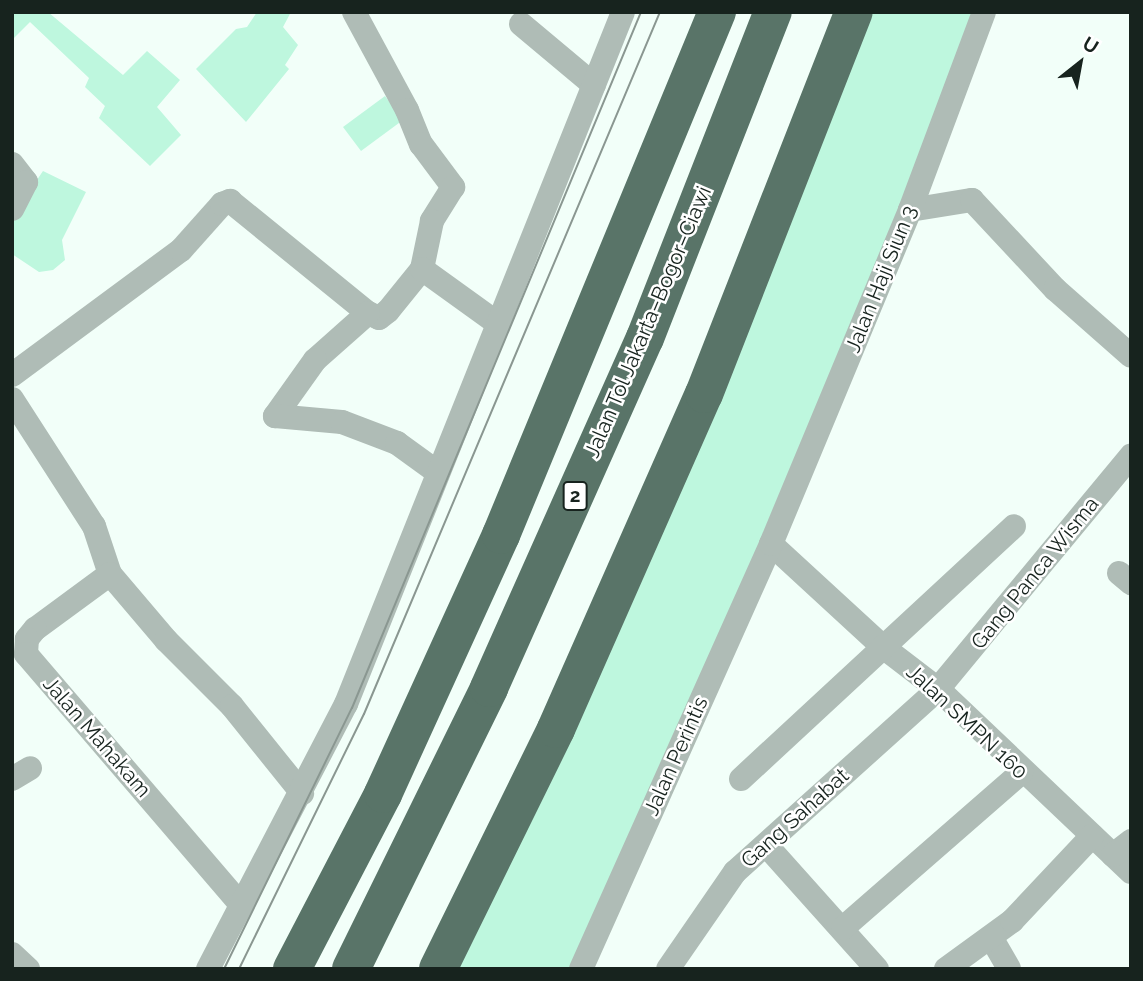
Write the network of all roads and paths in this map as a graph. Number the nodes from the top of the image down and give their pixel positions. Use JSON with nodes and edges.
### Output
{"nodes":[{"id":1,"x":354,"y":12,"type":"edge"},
{"id":2,"x":623,"y":12,"type":"edge"},
{"id":3,"x":717,"y":12,"type":"edge"},
{"id":4,"x":773,"y":12,"type":"edge"},
{"id":5,"x":854,"y":12,"type":"edge"},
{"id":6,"x":985,"y":12,"type":"edge"},
{"id":7,"x":520,"y":24,"type":"dead end"},
{"id":8,"x":594,"y":85,"type":"junction"},
{"id":9,"x":12,"y":164,"type":"edge"},
{"id":10,"x":12,"y":209,"type":"edge"},
{"id":11,"x":910,"y":210,"type":"junction"},
{"id":12,"x":422,"y":269,"type":"junction"},
{"id":13,"x":368,"y":313,"type":"junction"},
{"id":14,"x":497,"y":323,"type":"junction"},
{"id":15,"x":1131,"y":356,"type":"edge"},
{"id":16,"x":12,"y":375,"type":"edge"},
{"id":17,"x":12,"y":399,"type":"edge"},
{"id":18,"x":1131,"y":456,"type":"edge"},
{"id":19,"x":437,"y":472,"type":"junction"},
{"id":20,"x":1014,"y":526,"type":"dead end"},
{"id":21,"x":771,"y":544,"type":"junction"},
{"id":22,"x":110,"y":574,"type":"junction"},
{"id":23,"x":884,"y":648,"type":"junction"},
{"id":24,"x":938,"y":689,"type":"junction"},
{"id":25,"x":1022,"y":772,"type":"junction"},
{"id":26,"x":741,"y":779,"type":"dead end"},
{"id":27,"x":302,"y":793,"type":"junction"},
{"id":28,"x":1092,"y":836,"type":"junction"},
{"id":29,"x":767,"y":846,"type":"junction"},
{"id":30,"x":1125,"y":856,"type":"edge"},
{"id":31,"x":241,"y":905,"type":"junction"},
{"id":32,"x":844,"y":928,"type":"junction"},
{"id":33,"x":992,"y":939,"type":"junction"},
{"id":34,"x":12,"y":954,"type":"edge"},
{"id":35,"x":670,"y":966,"type":"edge"},
{"id":36,"x":28,"y":969,"type":"edge"},
{"id":37,"x":208,"y":969,"type":"edge"},
{"id":38,"x":292,"y":969,"type":"edge"},
{"id":39,"x":351,"y":969,"type":"edge"},
{"id":40,"x":438,"y":969,"type":"edge"},
{"id":41,"x":581,"y":969,"type":"edge"},
{"id":42,"x":877,"y":969,"type":"edge"},
{"id":43,"x":946,"y":969,"type":"edge"},
{"id":44,"x":1009,"y":969,"type":"edge"}],
"edges":[{"from":1,"to":12,"type":"street"},
{"from":2,"to":8,"type":"street"},
{"from":3,"to":38,"type":"highway"},
{"from":4,"to":39,"type":"highway","name":"Jalan Tol Jakarta–Bogor–Ciawi","number":"2"},
{"from":5,"to":40,"type":"highway"},
{"from":6,"to":11,"type":"street","name":"Jalan Haji Siun 3"},
{"from":7,"to":8,"type":"street"},
{"from":8,"to":14,"type":"street"},
{"from":9,"to":10,"type":"street"},
{"from":11,"to":15,"type":"street"},
{"from":11,"to":21,"type":"street","name":"Jalan Haji Siun 3"},
{"from":12,"to":13,"type":"street"},
{"from":12,"to":14,"type":"street"},
{"from":13,"to":16,"type":"street"},
{"from":13,"to":19,"type":"street"},
{"from":14,"to":19,"type":"street"},
{"from":17,"to":22,"type":"street"},
{"from":18,"to":24,"type":"street","name":"Gang Panca Wisma"},
{"from":19,"to":27,"type":"street"},
{"from":20,"to":23,"type":"street"},
{"from":21,"to":23,"type":"street","name":"Jalan SMPN 160"},
{"from":21,"to":41,"type":"street","name":"Jalan Perintis"},
{"from":22,"to":27,"type":"street"},
{"from":22,"to":31,"type":"street","name":"Jalan Mahakam"},
{"from":23,"to":24,"type":"street","name":"Jalan SMPN 160"},
{"from":23,"to":26,"type":"street"},
{"from":24,"to":25,"type":"street","name":"Jalan SMPN 160"},
{"from":24,"to":29,"type":"street","name":"Gang Sahabat"},
{"from":25,"to":28,"type":"street","name":"Jalan SMPN 160"},
{"from":25,"to":32,"type":"street"},
{"from":27,"to":31,"type":"street"},
{"from":28,"to":30,"type":"street","name":"Jalan SMPN 160"},
{"from":28,"to":33,"type":"street"},
{"from":29,"to":32,"type":"street"},
{"from":29,"to":35,"type":"street","name":"Gang Sahabat"},
{"from":31,"to":37,"type":"street"},
{"from":32,"to":42,"type":"street"},
{"from":33,"to":43,"type":"street"},
{"from":33,"to":44,"type":"street"},
{"from":34,"to":36,"type":"street"}]}
